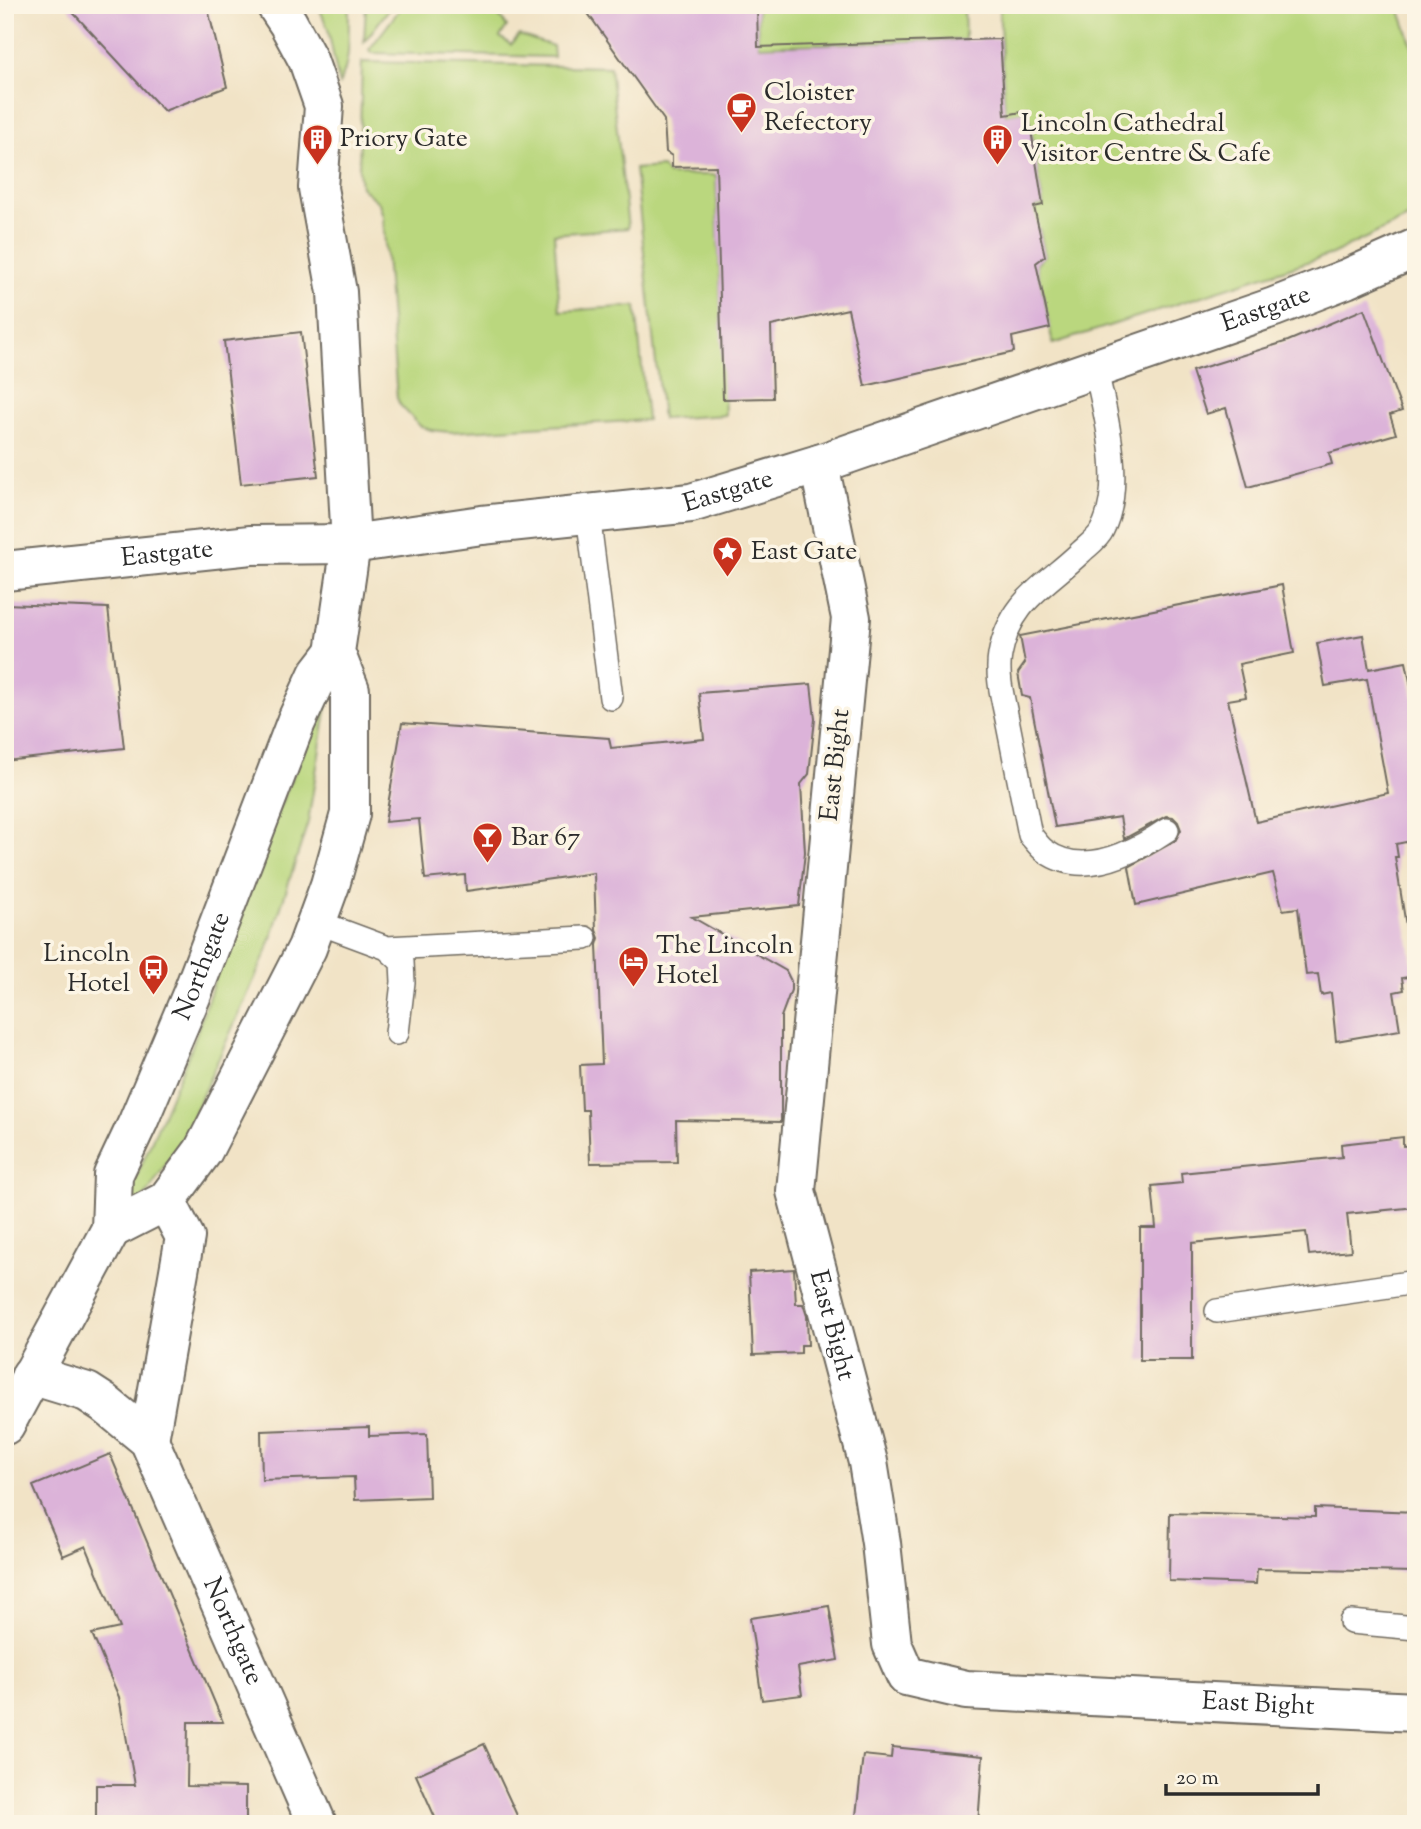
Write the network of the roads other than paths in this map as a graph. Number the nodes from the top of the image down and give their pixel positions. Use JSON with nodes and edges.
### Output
{"nodes":[{"id":1,"x":276,"y":5,"type":"edge"},
{"id":2,"x":1416,"y":248,"type":"edge"},
{"id":3,"x":1096,"y":367,"type":"junction"},
{"id":4,"x":820,"y":464,"type":"junction"},
{"id":5,"x":588,"y":514,"type":"junction"},
{"id":6,"x":351,"y":544,"type":"junction"},
{"id":7,"x":5,"y":571,"type":"edge"},
{"id":8,"x":335,"y":652,"type":"junction"},
{"id":9,"x":611,"y":698,"type":"dead end"},
{"id":10,"x":1167,"y":830,"type":"dead end"},
{"id":11,"x":317,"y":922,"type":"junction"},
{"id":12,"x":585,"y":938,"type":"dead end"},
{"id":13,"x":387,"y":948,"type":"junction"},
{"id":14,"x":397,"y":1033,"type":"dead end"},
{"id":15,"x":166,"y":1200,"type":"junction"},
{"id":16,"x":111,"y":1229,"type":"junction"},
{"id":17,"x":1416,"y":1282,"type":"edge"},
{"id":18,"x":1217,"y":1311,"type":"dead end"},
{"id":19,"x":31,"y":1375,"type":"junction"},
{"id":20,"x":5,"y":1425,"type":"edge"},
{"id":21,"x":149,"y":1440,"type":"junction"},
{"id":22,"x":1351,"y":1622,"type":"dead end"},
{"id":23,"x":1416,"y":1628,"type":"edge"},
{"id":24,"x":1416,"y":1712,"type":"edge"},
{"id":25,"x":317,"y":1824,"type":"edge"}],
"edges":[{"from":1,"to":6,"type":"street"},
{"from":2,"to":3,"type":"street","name":"Eastgate"},
{"from":3,"to":4,"type":"street","name":"Eastgate"},
{"from":3,"to":10,"type":"lane"},
{"from":4,"to":5,"type":"street","name":"Eastgate"},
{"from":4,"to":24,"type":"street","name":"East Bight"},
{"from":5,"to":6,"type":"street","name":"Eastgate"},
{"from":5,"to":9,"type":"lane"},
{"from":6,"to":7,"type":"street","name":"Eastgate"},
{"from":6,"to":8,"type":"street","name":"Northgate"},
{"from":8,"to":11,"type":"street","name":"Northgate"},
{"from":8,"to":16,"type":"street","name":"Northgate"},
{"from":11,"to":13,"type":"lane"},
{"from":11,"to":15,"type":"street","name":"Northgate"},
{"from":12,"to":13,"type":"lane"},
{"from":13,"to":14,"type":"lane"},
{"from":15,"to":16,"type":"street","name":"Northgate"},
{"from":15,"to":21,"type":"street"},
{"from":16,"to":19,"type":"street"},
{"from":17,"to":18,"type":"lane"},
{"from":19,"to":20,"type":"street"},
{"from":19,"to":21,"type":"street","name":"Northgate"},
{"from":21,"to":25,"type":"street","name":"Northgate"},
{"from":22,"to":23,"type":"lane"}]}
